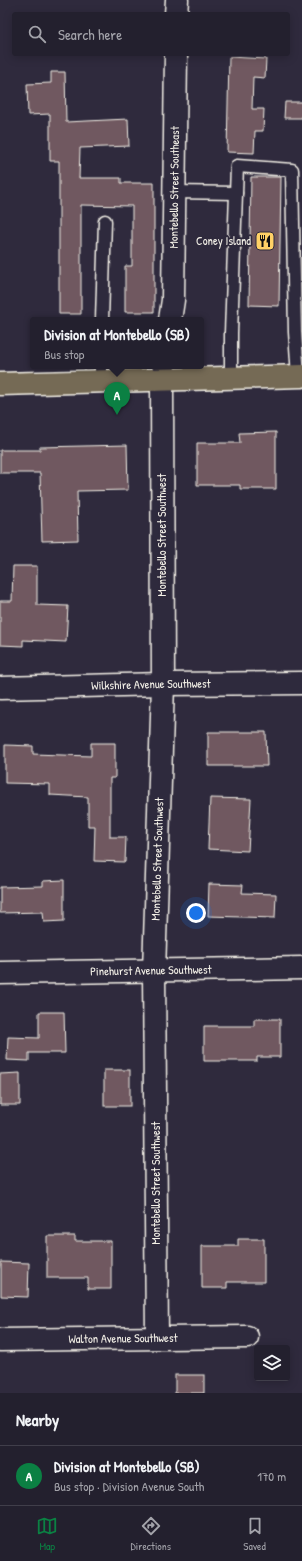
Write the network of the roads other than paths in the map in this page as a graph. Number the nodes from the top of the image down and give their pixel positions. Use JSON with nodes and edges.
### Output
{"nodes":[{"id":1,"x":177,"y":0,"type":"edge"},
{"id":2,"x":176,"y":12,"type":"edge"},
{"id":3,"x":176,"y":56,"type":"edge"},
{"id":4,"x":174,"y":192,"type":"junction"},
{"id":5,"x":236,"y":193,"type":"junction"},
{"id":6,"x":105,"y":220,"type":"dead end"},
{"id":7,"x":102,"y":317,"type":"edge"},
{"id":8,"x":170,"y":317,"type":"edge"},
{"id":9,"x":163,"y":373,"type":"edge"},
{"id":10,"x":101,"y":374,"type":"edge"},
{"id":11,"x":300,"y":376,"type":"edge"},
{"id":12,"x":231,"y":378,"type":"junction"},
{"id":13,"x":0,"y":384,"type":"edge"},
{"id":14,"x":302,"y":683,"type":"edge"},
{"id":15,"x":163,"y":684,"type":"junction"},
{"id":16,"x":0,"y":688,"type":"edge"},
{"id":17,"x":302,"y":968,"type":"edge"},
{"id":18,"x":154,"y":972,"type":"junction"},
{"id":19,"x":0,"y":973,"type":"edge"},
{"id":20,"x":247,"y":1337,"type":"dead end"},
{"id":21,"x":158,"y":1338,"type":"junction"},
{"id":22,"x":0,"y":1340,"type":"edge"}],
"edges":[{"from":1,"to":2,"type":"street"},
{"from":3,"to":4,"type":"street","name":"Montebello Street Southeast"},
{"from":4,"to":5,"type":"lane"},
{"from":4,"to":8,"type":"street","name":"Montebello Street Southeast"},
{"from":5,"to":11,"type":"lane"},
{"from":5,"to":12,"type":"lane"},
{"from":6,"to":7,"type":"lane"},
{"from":9,"to":10,"type":"main road"},
{"from":9,"to":12,"type":"main road"},
{"from":9,"to":15,"type":"street","name":"Montebello Street Southwest"},
{"from":10,"to":13,"type":"main road"},
{"from":11,"to":12,"type":"main road"},
{"from":14,"to":15,"type":"street","name":"Wilkshire Avenue Southwest"},
{"from":15,"to":16,"type":"street","name":"Wilkshire Avenue Southwest"},
{"from":15,"to":18,"type":"street","name":"Montebello Street Southwest"},
{"from":17,"to":18,"type":"street","name":"Pinehurst Avenue Southwest"},
{"from":18,"to":19,"type":"street","name":"Pinehurst Avenue Southwest"},
{"from":18,"to":21,"type":"street","name":"Montebello Street Southwest"},
{"from":20,"to":21,"type":"street","name":"Walton Avenue Southwest"},
{"from":21,"to":22,"type":"street","name":"Walton Avenue Southwest"}]}
